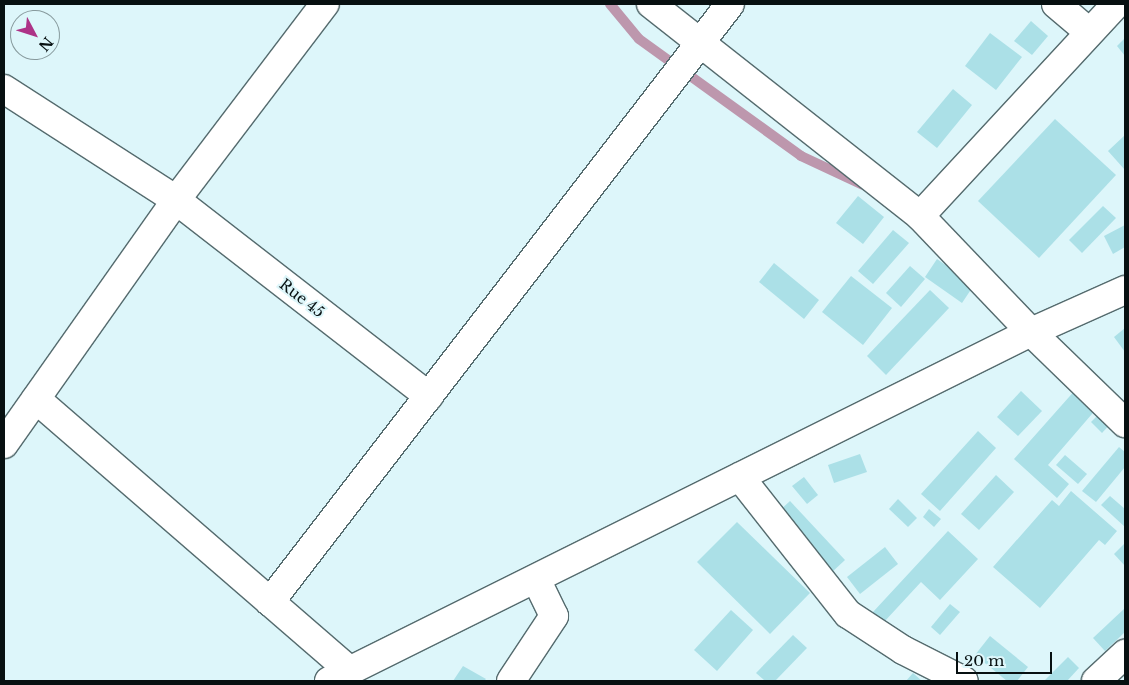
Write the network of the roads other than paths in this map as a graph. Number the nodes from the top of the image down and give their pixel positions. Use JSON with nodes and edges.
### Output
{"nodes":[{"id":1,"x":651,"y":4,"type":"edge"},
{"id":2,"x":730,"y":4,"type":"edge"},
{"id":3,"x":1056,"y":4,"type":"edge"},
{"id":4,"x":1116,"y":4,"type":"edge"},
{"id":5,"x":322,"y":5,"type":"edge"},
{"id":6,"x":1089,"y":32,"type":"junction"},
{"id":7,"x":699,"y":45,"type":"junction"},
{"id":8,"x":4,"y":89,"type":"edge"},
{"id":9,"x":176,"y":200,"type":"junction"},
{"id":10,"x":920,"y":216,"type":"junction"},
{"id":11,"x":1125,"y":290,"type":"edge"},
{"id":12,"x":1031,"y":332,"type":"junction"},
{"id":13,"x":429,"y":396,"type":"junction"},
{"id":14,"x":36,"y":399,"type":"junction"},
{"id":15,"x":1125,"y":423,"type":"edge"},
{"id":16,"x":4,"y":444,"type":"edge"},
{"id":17,"x":740,"y":477,"type":"junction"},
{"id":18,"x":536,"y":579,"type":"junction"},
{"id":19,"x":270,"y":602,"type":"junction"},
{"id":20,"x":1125,"y":654,"type":"edge"},
{"id":21,"x":340,"y":676,"type":"edge"},
{"id":22,"x":511,"y":681,"type":"edge"},
{"id":23,"x":964,"y":681,"type":"edge"},
{"id":24,"x":1096,"y":681,"type":"edge"}],
"edges":[{"from":1,"to":7,"type":"street"},
{"from":2,"to":7,"type":"street"},
{"from":3,"to":6,"type":"street"},
{"from":4,"to":6,"type":"street"},
{"from":5,"to":9,"type":"street"},
{"from":6,"to":10,"type":"street"},
{"from":7,"to":10,"type":"street"},
{"from":7,"to":13,"type":"street"},
{"from":8,"to":9,"type":"street","name":"Rue 45"},
{"from":9,"to":13,"type":"street","name":"Rue 45"},
{"from":9,"to":14,"type":"street"},
{"from":10,"to":12,"type":"street"},
{"from":11,"to":12,"type":"street"},
{"from":12,"to":15,"type":"street"},
{"from":12,"to":17,"type":"street"},
{"from":13,"to":19,"type":"street"},
{"from":14,"to":16,"type":"street"},
{"from":14,"to":19,"type":"street"},
{"from":17,"to":18,"type":"street"},
{"from":17,"to":23,"type":"street"},
{"from":18,"to":21,"type":"street"},
{"from":18,"to":22,"type":"street"},
{"from":19,"to":21,"type":"street"},
{"from":20,"to":24,"type":"street"}]}
